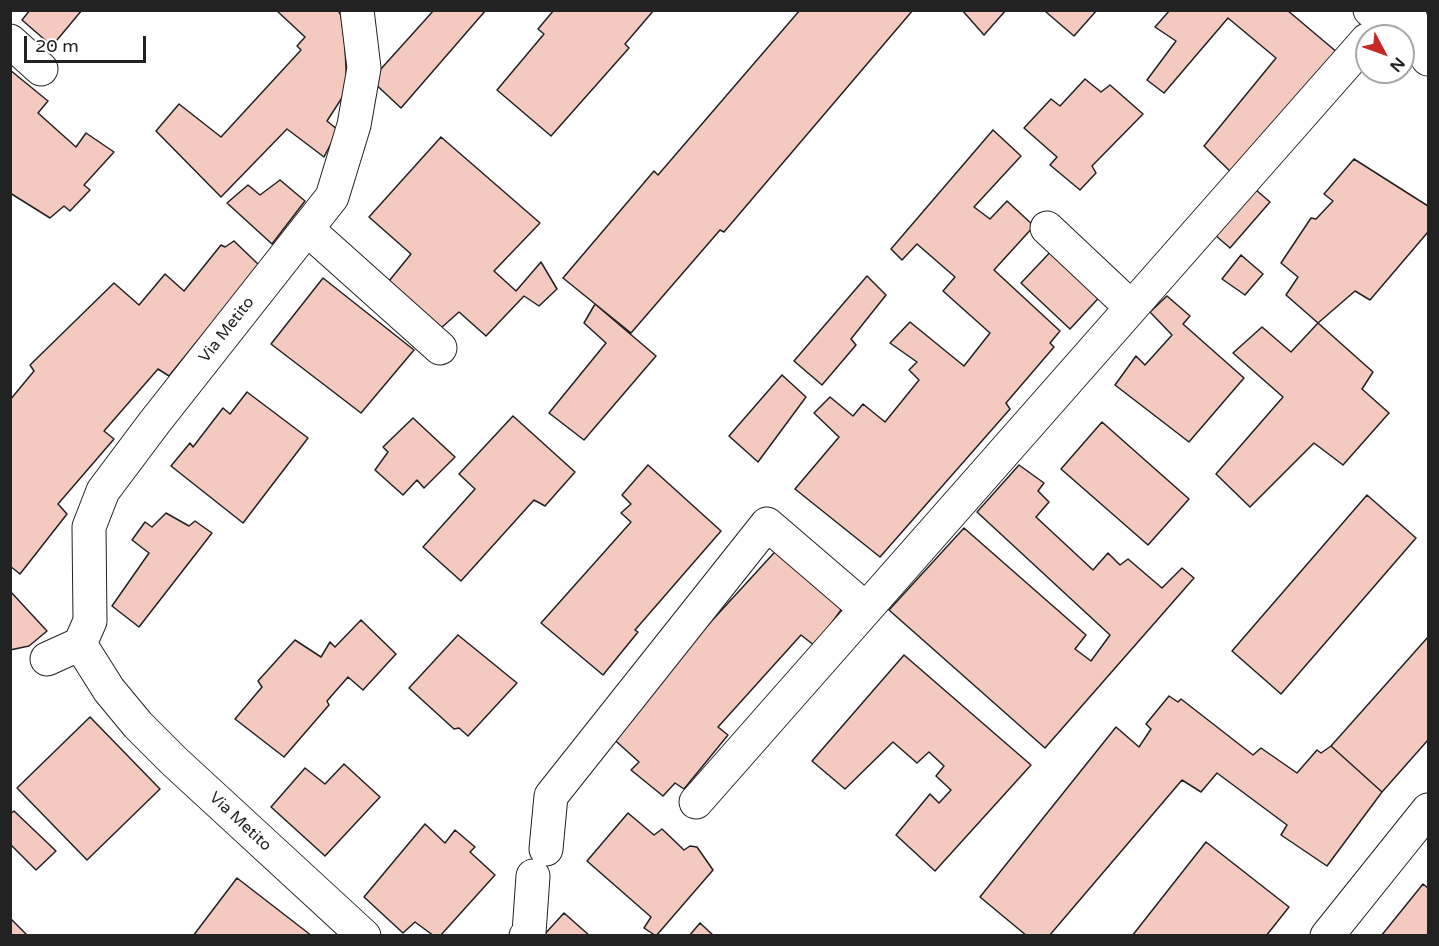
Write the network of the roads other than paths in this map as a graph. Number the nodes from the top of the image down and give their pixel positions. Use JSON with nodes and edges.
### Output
{"nodes":[{"id":1,"x":357,"y":10,"type":"edge"},
{"id":2,"x":10,"y":41,"type":"edge"},
{"id":3,"x":1415,"y":51,"type":"edge"},
{"id":4,"x":1428,"y":61,"type":"edge"},
{"id":5,"x":1355,"y":62,"type":"edge"},
{"id":6,"x":41,"y":69,"type":"dead end"},
{"id":7,"x":1047,"y":228,"type":"dead end"},
{"id":8,"x":307,"y":229,"type":"junction"},
{"id":9,"x":1131,"y":307,"type":"junction"},
{"id":10,"x":440,"y":348,"type":"dead end"},
{"id":11,"x":866,"y":609,"type":"junction"},
{"id":12,"x":80,"y":644,"type":"junction"},
{"id":13,"x":47,"y":659,"type":"dead end"},
{"id":14,"x":696,"y":802,"type":"dead end"},
{"id":15,"x":1428,"y":810,"type":"edge"},
{"id":16,"x":363,"y":935,"type":"edge"},
{"id":17,"x":526,"y":936,"type":"edge"},
{"id":18,"x":1327,"y":936,"type":"edge"}],
"edges":[{"from":1,"to":8,"type":"street","name":"Via Metito"},
{"from":2,"to":6,"type":"street"},
{"from":3,"to":4,"type":"street"},
{"from":5,"to":9,"type":"street"},
{"from":7,"to":9,"type":"street"},
{"from":8,"to":10,"type":"street"},
{"from":8,"to":12,"type":"street","name":"Via Metito"},
{"from":9,"to":11,"type":"street"},
{"from":11,"to":14,"type":"street"},
{"from":11,"to":17,"type":"street"},
{"from":12,"to":13,"type":"street"},
{"from":12,"to":16,"type":"street","name":"Via Metito"},
{"from":15,"to":18,"type":"street"}]}
